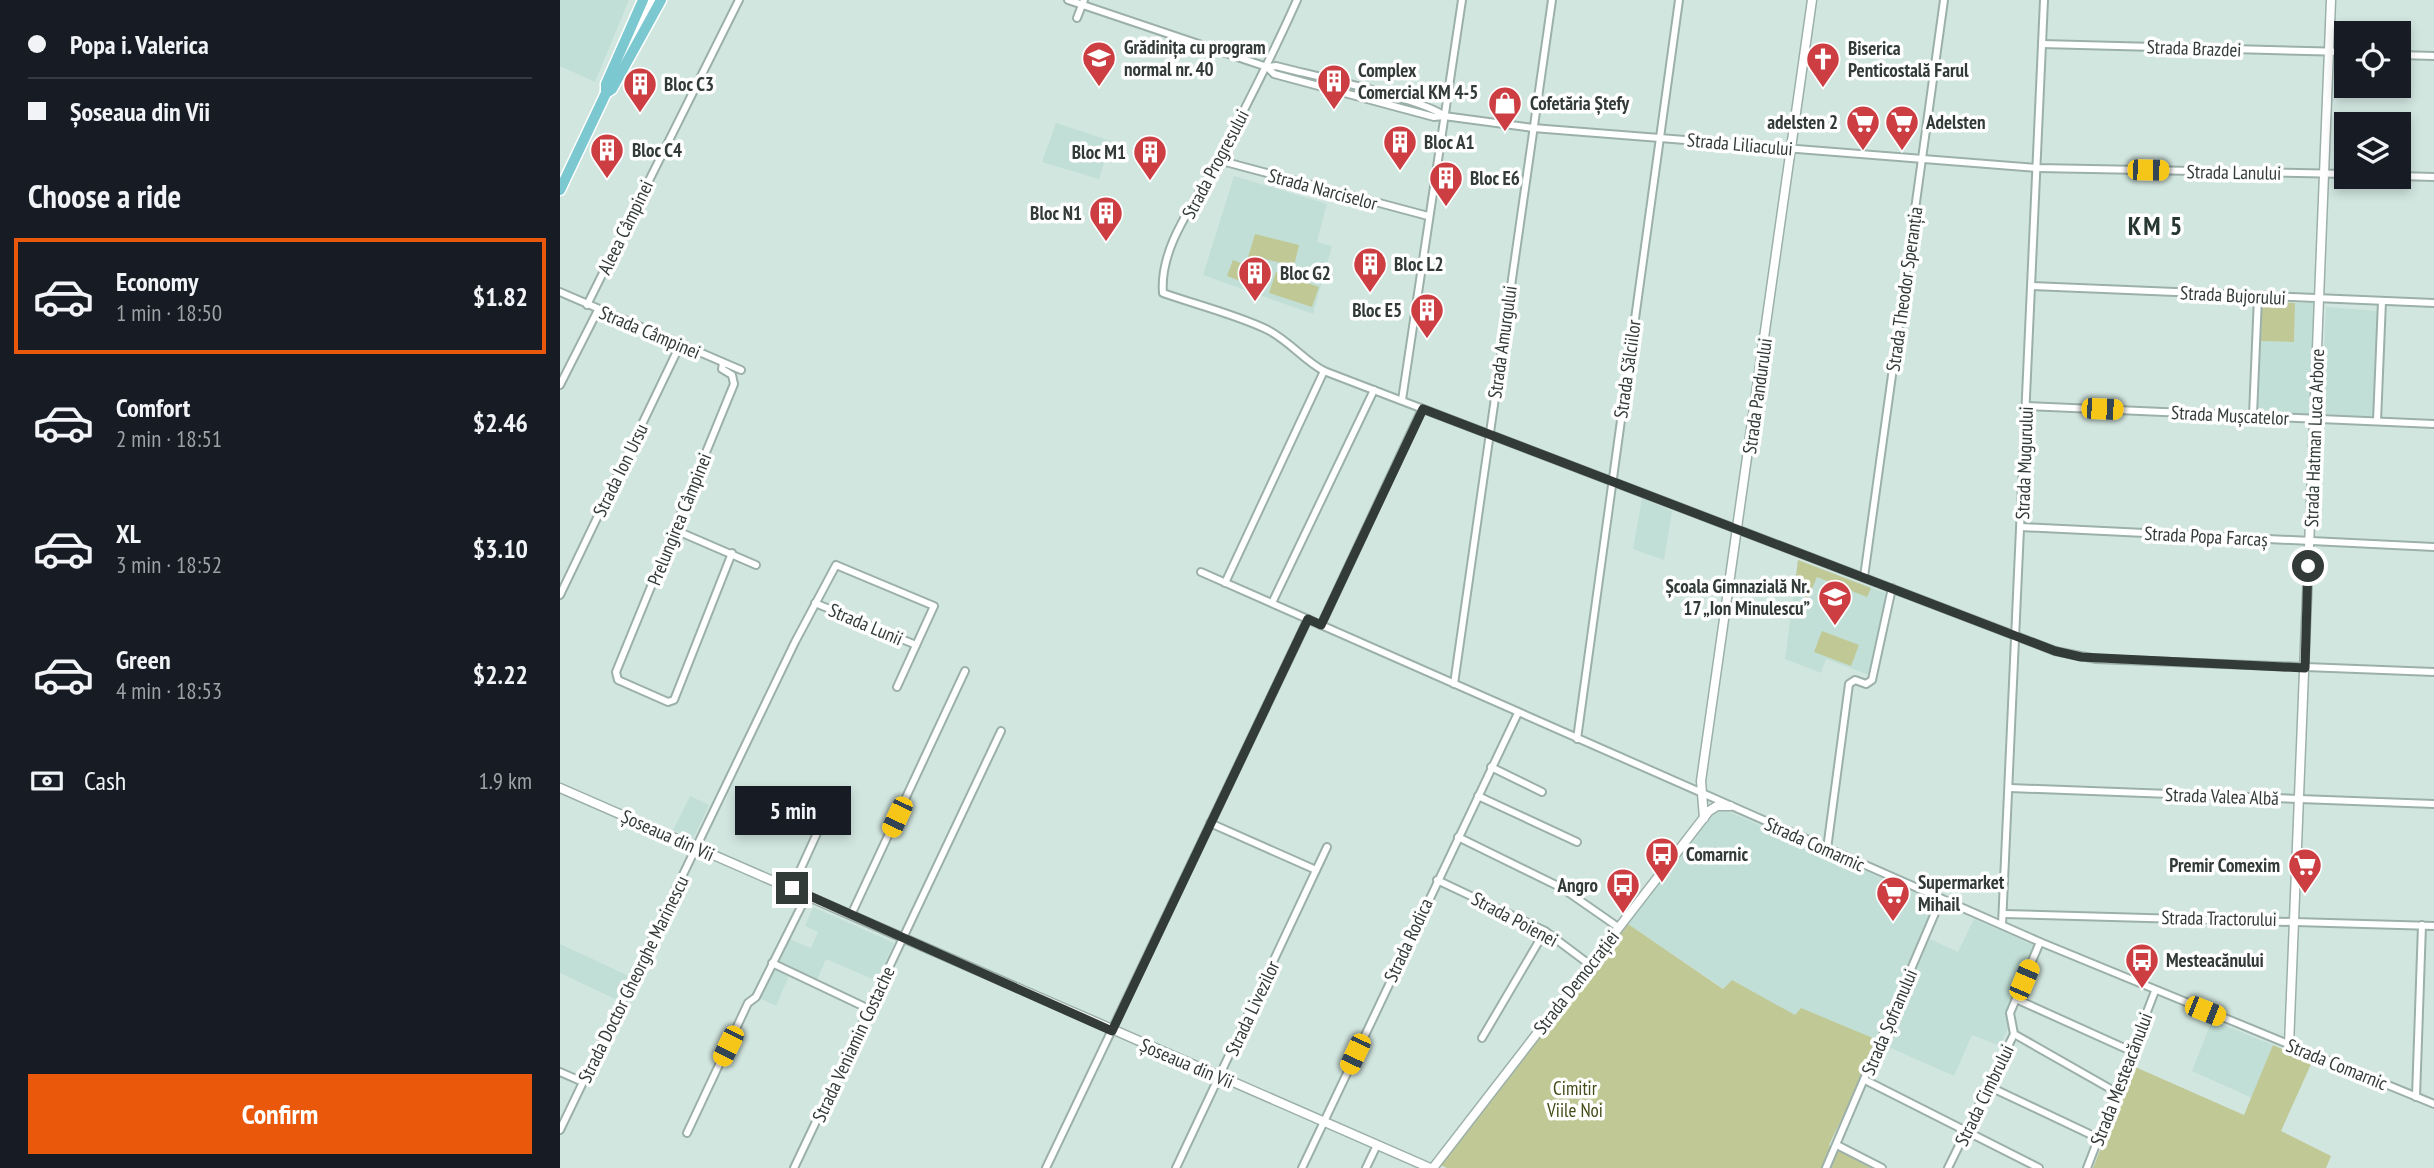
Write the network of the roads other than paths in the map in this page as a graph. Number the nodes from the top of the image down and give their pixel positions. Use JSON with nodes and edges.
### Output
{"nodes":[{"id":1,"x":643,"y":0,"type":"edge"},
{"id":2,"x":651,"y":0,"type":"edge"},
{"id":3,"x":661,"y":0,"type":"edge"},
{"id":4,"x":739,"y":0,"type":"edge"},
{"id":5,"x":1068,"y":0,"type":"edge"},
{"id":6,"x":1297,"y":0,"type":"edge"},
{"id":7,"x":1462,"y":0,"type":"edge"},
{"id":8,"x":1552,"y":0,"type":"edge"},
{"id":9,"x":1679,"y":0,"type":"edge"},
{"id":10,"x":1812,"y":0,"type":"edge"},
{"id":11,"x":1944,"y":0,"type":"edge"},
{"id":12,"x":2044,"y":0,"type":"edge"},
{"id":13,"x":2331,"y":0,"type":"edge"},
{"id":14,"x":1083,"y":3,"type":"edge"},
{"id":15,"x":1077,"y":18,"type":"dead end"},
{"id":16,"x":2042,"y":44,"type":"junction"},
{"id":17,"x":2329,"y":52,"type":"junction"},
{"id":18,"x":2334,"y":52,"type":"edge"},
{"id":19,"x":2411,"y":55,"type":"edge"},
{"id":20,"x":2434,"y":56,"type":"edge"},
{"id":21,"x":1267,"y":67,"type":"junction"},
{"id":22,"x":606,"y":93,"type":"junction"},
{"id":23,"x":1444,"y":116,"type":"junction"},
{"id":24,"x":1533,"y":128,"type":"junction"},
{"id":25,"x":1660,"y":138,"type":"junction"},
{"id":26,"x":1792,"y":149,"type":"junction"},
{"id":27,"x":1922,"y":159,"type":"junction"},
{"id":28,"x":1218,"y":160,"type":"junction"},
{"id":29,"x":2037,"y":167,"type":"junction"},
{"id":30,"x":2325,"y":173,"type":"junction"},
{"id":31,"x":2334,"y":173,"type":"edge"},
{"id":32,"x":2411,"y":176,"type":"edge"},
{"id":33,"x":2434,"y":177,"type":"edge"},
{"id":34,"x":560,"y":190,"type":"edge"},
{"id":35,"x":1428,"y":216,"type":"junction"},
{"id":36,"x":2031,"y":286,"type":"junction"},
{"id":37,"x":560,"y":292,"type":"edge"},
{"id":38,"x":2258,"y":297,"type":"junction"},
{"id":39,"x":2320,"y":299,"type":"junction"},
{"id":40,"x":2382,"y":301,"type":"junction"},
{"id":41,"x":2434,"y":303,"type":"edge"},
{"id":42,"x":587,"y":305,"type":"junction"},
{"id":43,"x":598,"y":310,"type":"junction"},
{"id":44,"x":680,"y":345,"type":"junction"},
{"id":45,"x":723,"y":362,"type":"junction"},
{"id":46,"x":741,"y":370,"type":"dead end"},
{"id":47,"x":1324,"y":371,"type":"junction"},
{"id":48,"x":560,"y":385,"type":"edge"},
{"id":49,"x":1374,"y":390,"type":"junction"},
{"id":50,"x":1402,"y":400,"type":"junction"},
{"id":51,"x":2026,"y":406,"type":"junction"},
{"id":52,"x":1423,"y":409,"type":"junction"},
{"id":53,"x":2253,"y":415,"type":"junction"},
{"id":54,"x":2315,"y":419,"type":"junction"},
{"id":55,"x":2377,"y":421,"type":"junction"},
{"id":56,"x":2434,"y":424,"type":"edge"},
{"id":57,"x":1489,"y":436,"type":"junction"},
{"id":58,"x":1611,"y":483,"type":"junction"},
{"id":59,"x":2021,"y":527,"type":"junction"},
{"id":60,"x":1738,"y":529,"type":"junction"},
{"id":61,"x":675,"y":530,"type":"junction"},
{"id":62,"x":2309,"y":541,"type":"junction"},
{"id":63,"x":2434,"y":547,"type":"edge"},
{"id":64,"x":733,"y":553,"type":"junction"},
{"id":65,"x":755,"y":565,"type":"dead end"},
{"id":66,"x":1201,"y":572,"type":"dead end"},
{"id":67,"x":1864,"y":577,"type":"junction"},
{"id":68,"x":1225,"y":583,"type":"junction"},
{"id":69,"x":1892,"y":588,"type":"junction"},
{"id":70,"x":560,"y":596,"type":"edge"},
{"id":71,"x":815,"y":603,"type":"junction"},
{"id":72,"x":1272,"y":603,"type":"junction"},
{"id":73,"x":1308,"y":619,"type":"junction"},
{"id":74,"x":1321,"y":625,"type":"junction"},
{"id":75,"x":2017,"y":636,"type":"junction"},
{"id":76,"x":916,"y":645,"type":"junction"},
{"id":77,"x":2305,"y":668,"type":"junction"},
{"id":78,"x":965,"y":671,"type":"dead end"},
{"id":79,"x":2434,"y":672,"type":"edge"},
{"id":80,"x":1454,"y":684,"type":"junction"},
{"id":81,"x":897,"y":687,"type":"dead end"},
{"id":82,"x":1518,"y":713,"type":"junction"},
{"id":83,"x":1001,"y":731,"type":"dead end"},
{"id":84,"x":1577,"y":738,"type":"junction"},
{"id":85,"x":1491,"y":767,"type":"junction"},
{"id":86,"x":560,"y":788,"type":"edge"},
{"id":87,"x":2010,"y":788,"type":"junction"},
{"id":88,"x":1700,"y":791,"type":"junction"},
{"id":89,"x":1542,"y":792,"type":"dead end"},
{"id":90,"x":1478,"y":796,"type":"junction"},
{"id":91,"x":2299,"y":799,"type":"junction"},
{"id":92,"x":2434,"y":804,"type":"edge"},
{"id":93,"x":1730,"y":806,"type":"junction"},
{"id":94,"x":1704,"y":818,"type":"junction"},
{"id":95,"x":823,"y":820,"type":"dead end"},
{"id":96,"x":1210,"y":824,"type":"junction"},
{"id":97,"x":1458,"y":837,"type":"junction"},
{"id":98,"x":1577,"y":842,"type":"dead end"},
{"id":99,"x":696,"y":847,"type":"junction"},
{"id":100,"x":1327,"y":847,"type":"dead end"},
{"id":101,"x":1827,"y":849,"type":"junction"},
{"id":102,"x":1317,"y":870,"type":"junction"},
{"id":103,"x":1437,"y":880,"type":"junction"},
{"id":104,"x":792,"y":888,"type":"junction"},
{"id":105,"x":807,"y":895,"type":"junction"},
{"id":106,"x":1941,"y":899,"type":"junction"},
{"id":107,"x":2004,"y":914,"type":"junction"},
{"id":108,"x":851,"y":915,"type":"junction"},
{"id":109,"x":2294,"y":920,"type":"junction"},
{"id":110,"x":2002,"y":925,"type":"junction"},
{"id":111,"x":2422,"y":925,"type":"junction"},
{"id":112,"x":2434,"y":926,"type":"edge"},
{"id":113,"x":1618,"y":927,"type":"junction"},
{"id":114,"x":1545,"y":931,"type":"junction"},
{"id":115,"x":903,"y":938,"type":"junction"},
{"id":116,"x":2040,"y":942,"type":"junction"},
{"id":117,"x":772,"y":963,"type":"junction"},
{"id":118,"x":1589,"y":964,"type":"junction"},
{"id":119,"x":2155,"y":991,"type":"junction"},
{"id":120,"x":2016,"y":999,"type":"junction"},
{"id":121,"x":869,"y":1009,"type":"junction"},
{"id":122,"x":1112,"y":1031,"type":"junction"},
{"id":123,"x":2014,"y":1034,"type":"junction"},
{"id":124,"x":1482,"y":1038,"type":"dead end"},
{"id":125,"x":2289,"y":1045,"type":"junction"},
{"id":126,"x":2132,"y":1051,"type":"junction"},
{"id":127,"x":560,"y":1072,"type":"edge"},
{"id":128,"x":1220,"y":1077,"type":"junction"},
{"id":129,"x":1865,"y":1080,"type":"junction"},
{"id":130,"x":583,"y":1082,"type":"junction"},
{"id":131,"x":1988,"y":1086,"type":"junction"},
{"id":132,"x":2116,"y":1092,"type":"junction"},
{"id":133,"x":2416,"y":1097,"type":"junction"},
{"id":134,"x":2434,"y":1104,"type":"edge"},
{"id":135,"x":1323,"y":1122,"type":"junction"},
{"id":136,"x":560,"y":1130,"type":"edge"},
{"id":137,"x":1966,"y":1131,"type":"junction"},
{"id":138,"x":687,"y":1133,"type":"dead end"},
{"id":139,"x":2098,"y":1138,"type":"junction"},
{"id":140,"x":1377,"y":1145,"type":"junction"},
{"id":141,"x":1837,"y":1145,"type":"junction"},
{"id":142,"x":794,"y":1168,"type":"edge"},
{"id":143,"x":1046,"y":1168,"type":"edge"},
{"id":144,"x":1176,"y":1168,"type":"edge"},
{"id":145,"x":1302,"y":1168,"type":"edge"},
{"id":146,"x":1366,"y":1168,"type":"edge"},
{"id":147,"x":1432,"y":1168,"type":"edge"},
{"id":148,"x":1826,"y":1168,"type":"edge"},
{"id":149,"x":1882,"y":1168,"type":"edge"},
{"id":150,"x":1948,"y":1168,"type":"edge"},
{"id":151,"x":2039,"y":1168,"type":"edge"},
{"id":152,"x":2087,"y":1168,"type":"edge"}],
"edges":[{"from":1,"to":22,"type":"main road"},
{"from":2,"to":22,"type":"street"},
{"from":3,"to":22,"type":"main road"},
{"from":4,"to":42,"type":"street","name":"Aleea Câmpinei"},
{"from":5,"to":14,"type":"street","name":"Strada Liliacului"},
{"from":6,"to":21,"type":"street","name":"Strada Progresului"},
{"from":7,"to":23,"type":"street"},
{"from":8,"to":24,"type":"street","name":"Strada Amurgului"},
{"from":9,"to":25,"type":"street","name":"Strada Sălciilor"},
{"from":10,"to":26,"type":"street","name":"Strada Pandurului"},
{"from":11,"to":27,"type":"street","name":"Strada Theodor Speranția"},
{"from":12,"to":16,"type":"street","name":"Strada Mugurului"},
{"from":13,"to":17,"type":"street","name":"Strada Hatman Luca Arbore"},
{"from":14,"to":15,"type":"street"},
{"from":14,"to":21,"type":"street","name":"Strada Liliacului"},
{"from":16,"to":17,"type":"street","name":"Strada Brazdei"},
{"from":16,"to":29,"type":"street","name":"Strada Mugurului"},
{"from":17,"to":18,"type":"street","name":"Strada Brazdei"},
{"from":17,"to":30,"type":"street","name":"Strada Hatman Luca Arbore"},
{"from":19,"to":20,"type":"street"},
{"from":21,"to":23,"type":"street","name":"Strada Liliacului"},
{"from":21,"to":28,"type":"street","name":"Strada Progresului"},
{"from":22,"to":34,"type":"main road"},
{"from":23,"to":24,"type":"street","name":"Strada Liliacului"},
{"from":23,"to":35,"type":"street"},
{"from":24,"to":25,"type":"street","name":"Strada Liliacului"},
{"from":24,"to":57,"type":"street","name":"Strada Amurgului"},
{"from":25,"to":26,"type":"street","name":"Strada Liliacului"},
{"from":25,"to":58,"type":"street","name":"Strada Sălciilor"},
{"from":26,"to":27,"type":"street","name":"Strada Liliacului"},
{"from":26,"to":60,"type":"street","name":"Strada Pandurului"},
{"from":27,"to":29,"type":"street","name":"Strada Liliacului"},
{"from":27,"to":67,"type":"street","name":"Strada Theodor Speranția"},
{"from":28,"to":35,"type":"street","name":"Strada Narciselor"},
{"from":28,"to":47,"type":"street","name":"Strada Progresului"},
{"from":29,"to":30,"type":"street","name":"Strada Lanului"},
{"from":29,"to":36,"type":"street","name":"Strada Mugurului"},
{"from":30,"to":31,"type":"street","name":"Strada Lanului"},
{"from":30,"to":39,"type":"street","name":"Strada Hatman Luca Arbore"},
{"from":32,"to":33,"type":"street"},
{"from":35,"to":50,"type":"street"},
{"from":36,"to":38,"type":"street","name":"Strada Bujorului"},
{"from":36,"to":51,"type":"street","name":"Strada Mugurului"},
{"from":37,"to":42,"type":"street","name":"Strada Câmpinei"},
{"from":38,"to":39,"type":"street","name":"Strada Bujorului"},
{"from":38,"to":53,"type":"street"},
{"from":39,"to":40,"type":"street","name":"Strada Bujorului"},
{"from":39,"to":54,"type":"street","name":"Strada Hatman Luca Arbore"},
{"from":40,"to":41,"type":"street","name":"Strada Bujorului"},
{"from":40,"to":55,"type":"street"},
{"from":42,"to":43,"type":"street","name":"Strada Câmpinei"},
{"from":43,"to":44,"type":"street","name":"Strada Câmpinei"},
{"from":43,"to":48,"type":"street"},
{"from":44,"to":45,"type":"street","name":"Strada Câmpinei"},
{"from":44,"to":70,"type":"street","name":"Strada Ion Ursu"},
{"from":45,"to":46,"type":"street","name":"Strada Câmpinei"},
{"from":45,"to":61,"type":"street","name":"Prelungirea Câmpinei"},
{"from":47,"to":49,"type":"street"},
{"from":47,"to":68,"type":"street"},
{"from":49,"to":50,"type":"street"},
{"from":49,"to":72,"type":"street"},
{"from":50,"to":52,"type":"street"},
{"from":51,"to":53,"type":"street","name":"Strada Mușcatelor"},
{"from":51,"to":59,"type":"street","name":"Strada Mugurului"},
{"from":52,"to":57,"type":"street"},
{"from":52,"to":74,"type":"street"},
{"from":53,"to":54,"type":"street","name":"Strada Mușcatelor"},
{"from":54,"to":55,"type":"street","name":"Strada Mușcatelor"},
{"from":54,"to":62,"type":"street","name":"Strada Hatman Luca Arbore"},
{"from":55,"to":56,"type":"street","name":"Strada Mușcatelor"},
{"from":57,"to":58,"type":"street"},
{"from":57,"to":80,"type":"street","name":"Strada Amurgului"},
{"from":58,"to":60,"type":"street"},
{"from":58,"to":84,"type":"street","name":"Strada Sălciilor"},
{"from":59,"to":62,"type":"street","name":"Strada Popa Farcaș"},
{"from":59,"to":75,"type":"street","name":"Strada Mugurului"},
{"from":60,"to":67,"type":"street"},
{"from":60,"to":88,"type":"street","name":"Strada Pandurului"},
{"from":61,"to":64,"type":"street"},
{"from":61,"to":64,"type":"street","name":"Prelungirea Câmpinei"},
{"from":62,"to":63,"type":"street","name":"Strada Popa Farcaș"},
{"from":62,"to":77,"type":"street","name":"Strada Hatman Luca Arbore"},
{"from":64,"to":65,"type":"street"},
{"from":66,"to":68,"type":"street","name":"Strada Comarnic"},
{"from":67,"to":69,"type":"street"},
{"from":68,"to":72,"type":"street","name":"Strada Comarnic"},
{"from":69,"to":75,"type":"street"},
{"from":69,"to":101,"type":"street"},
{"from":71,"to":76,"type":"street","name":"Strada Lunii"},
{"from":71,"to":76,"type":"street","name":"Strada Doctor Gheorghe Marinescu"},
{"from":71,"to":99,"type":"street","name":"Strada Doctor Gheorghe Marinescu"},
{"from":72,"to":73,"type":"street","name":"Strada Comarnic"},
{"from":73,"to":74,"type":"street","name":"Strada Comarnic"},
{"from":73,"to":96,"type":"street"},
{"from":74,"to":80,"type":"street","name":"Strada Comarnic"},
{"from":75,"to":77,"type":"street"},
{"from":75,"to":87,"type":"street","name":"Strada Mugurului"},
{"from":76,"to":81,"type":"street"},
{"from":77,"to":79,"type":"street"},
{"from":77,"to":91,"type":"street","name":"Strada Hatman Luca Arbore"},
{"from":78,"to":108,"type":"street"},
{"from":80,"to":82,"type":"street","name":"Strada Comarnic"},
{"from":82,"to":84,"type":"street","name":"Strada Comarnic"},
{"from":82,"to":85,"type":"street","name":"Strada Rodica"},
{"from":83,"to":115,"type":"street","name":"Strada Veniamin Costache"},
{"from":84,"to":88,"type":"street","name":"Strada Comarnic"},
{"from":85,"to":89,"type":"street"},
{"from":85,"to":90,"type":"street","name":"Strada Rodica"},
{"from":86,"to":99,"type":"street","name":"Șoseaua din Vii"},
{"from":87,"to":91,"type":"street","name":"Strada Valea Albă"},
{"from":87,"to":107,"type":"street","name":"Strada Mugurului"},
{"from":88,"to":93,"type":"street","name":"Strada Comarnic"},
{"from":88,"to":94,"type":"street"},
{"from":90,"to":97,"type":"street","name":"Strada Rodica"},
{"from":90,"to":98,"type":"street"},
{"from":91,"to":92,"type":"street","name":"Strada Valea Albă"},
{"from":91,"to":109,"type":"street","name":"Strada Hatman Luca Arbore"},
{"from":93,"to":94,"type":"street"},
{"from":93,"to":101,"type":"street","name":"Strada Comarnic"},
{"from":94,"to":113,"type":"street","name":"Strada Democrației"},
{"from":95,"to":104,"type":"street"},
{"from":96,"to":102,"type":"street"},
{"from":96,"to":122,"type":"street"},
{"from":97,"to":103,"type":"street","name":"Strada Rodica"},
{"from":97,"to":113,"type":"street"},
{"from":99,"to":104,"type":"street","name":"Șoseaua din Vii"},
{"from":99,"to":130,"type":"street","name":"Strada Doctor Gheorghe Marinescu"},
{"from":100,"to":102,"type":"street","name":"Strada Livezilor"},
{"from":101,"to":106,"type":"street","name":"Strada Comarnic"},
{"from":102,"to":128,"type":"street","name":"Strada Livezilor"},
{"from":103,"to":114,"type":"street","name":"Strada Poienei"},
{"from":103,"to":135,"type":"street","name":"Strada Rodica"},
{"from":104,"to":105,"type":"street","name":"Șoseaua din Vii"},
{"from":105,"to":108,"type":"street","name":"Șoseaua din Vii"},
{"from":105,"to":117,"type":"street"},
{"from":106,"to":110,"type":"street","name":"Strada Comarnic"},
{"from":106,"to":129,"type":"street","name":"Strada Șofranului"},
{"from":107,"to":109,"type":"street","name":"Strada Tractorului"},
{"from":107,"to":110,"type":"street","name":"Strada Mugurului"},
{"from":108,"to":115,"type":"street","name":"Șoseaua din Vii"},
{"from":109,"to":111,"type":"street","name":"Strada Tractorului"},
{"from":109,"to":125,"type":"street","name":"Strada Hatman Luca Arbore"},
{"from":110,"to":116,"type":"street","name":"Strada Comarnic"},
{"from":111,"to":112,"type":"street","name":"Strada Tractorului"},
{"from":111,"to":133,"type":"street"},
{"from":113,"to":118,"type":"street","name":"Strada Democrației"},
{"from":114,"to":118,"type":"street","name":"Strada Poienei"},
{"from":114,"to":124,"type":"street"},
{"from":115,"to":121,"type":"street","name":"Strada Veniamin Costache"},
{"from":115,"to":122,"type":"street","name":"Șoseaua din Vii"},
{"from":116,"to":119,"type":"street","name":"Strada Comarnic"},
{"from":116,"to":120,"type":"street","name":"Strada Cimbrului"},
{"from":117,"to":121,"type":"street"},
{"from":117,"to":138,"type":"street"},
{"from":118,"to":147,"type":"street","name":"Strada Democrației"},
{"from":119,"to":125,"type":"street","name":"Strada Comarnic"},
{"from":119,"to":126,"type":"street","name":"Strada Mesteacănului"},
{"from":120,"to":123,"type":"street","name":"Strada Cimbrului"},
{"from":120,"to":126,"type":"street"},
{"from":121,"to":142,"type":"street","name":"Strada Veniamin Costache"},
{"from":122,"to":128,"type":"street","name":"Șoseaua din Vii"},
{"from":122,"to":143,"type":"street"},
{"from":123,"to":131,"type":"street","name":"Strada Cimbrului"},
{"from":123,"to":132,"type":"street"},
{"from":125,"to":133,"type":"street","name":"Strada Comarnic"},
{"from":126,"to":132,"type":"street","name":"Strada Mesteacănului"},
{"from":127,"to":130,"type":"street"},
{"from":128,"to":135,"type":"street","name":"Șoseaua din Vii"},
{"from":128,"to":144,"type":"street","name":"Strada Livezilor"},
{"from":129,"to":137,"type":"street"},
{"from":129,"to":141,"type":"street","name":"Strada Șofranului"},
{"from":130,"to":136,"type":"street","name":"Strada Doctor Gheorghe Marinescu"},
{"from":131,"to":137,"type":"street","name":"Strada Cimbrului"},
{"from":131,"to":139,"type":"street"},
{"from":132,"to":139,"type":"street","name":"Strada Mesteacănului"},
{"from":133,"to":134,"type":"street","name":"Strada Comarnic"},
{"from":135,"to":140,"type":"street","name":"Șoseaua din Vii"},
{"from":135,"to":145,"type":"street","name":"Strada Rodica"},
{"from":137,"to":150,"type":"street","name":"Strada Cimbrului"},
{"from":137,"to":151,"type":"street"},
{"from":139,"to":152,"type":"street","name":"Strada Mesteacănului"},
{"from":140,"to":146,"type":"street"},
{"from":140,"to":147,"type":"street","name":"Șoseaua din Vii"},
{"from":141,"to":148,"type":"street","name":"Strada Șofranului"},
{"from":141,"to":149,"type":"street"}]}
